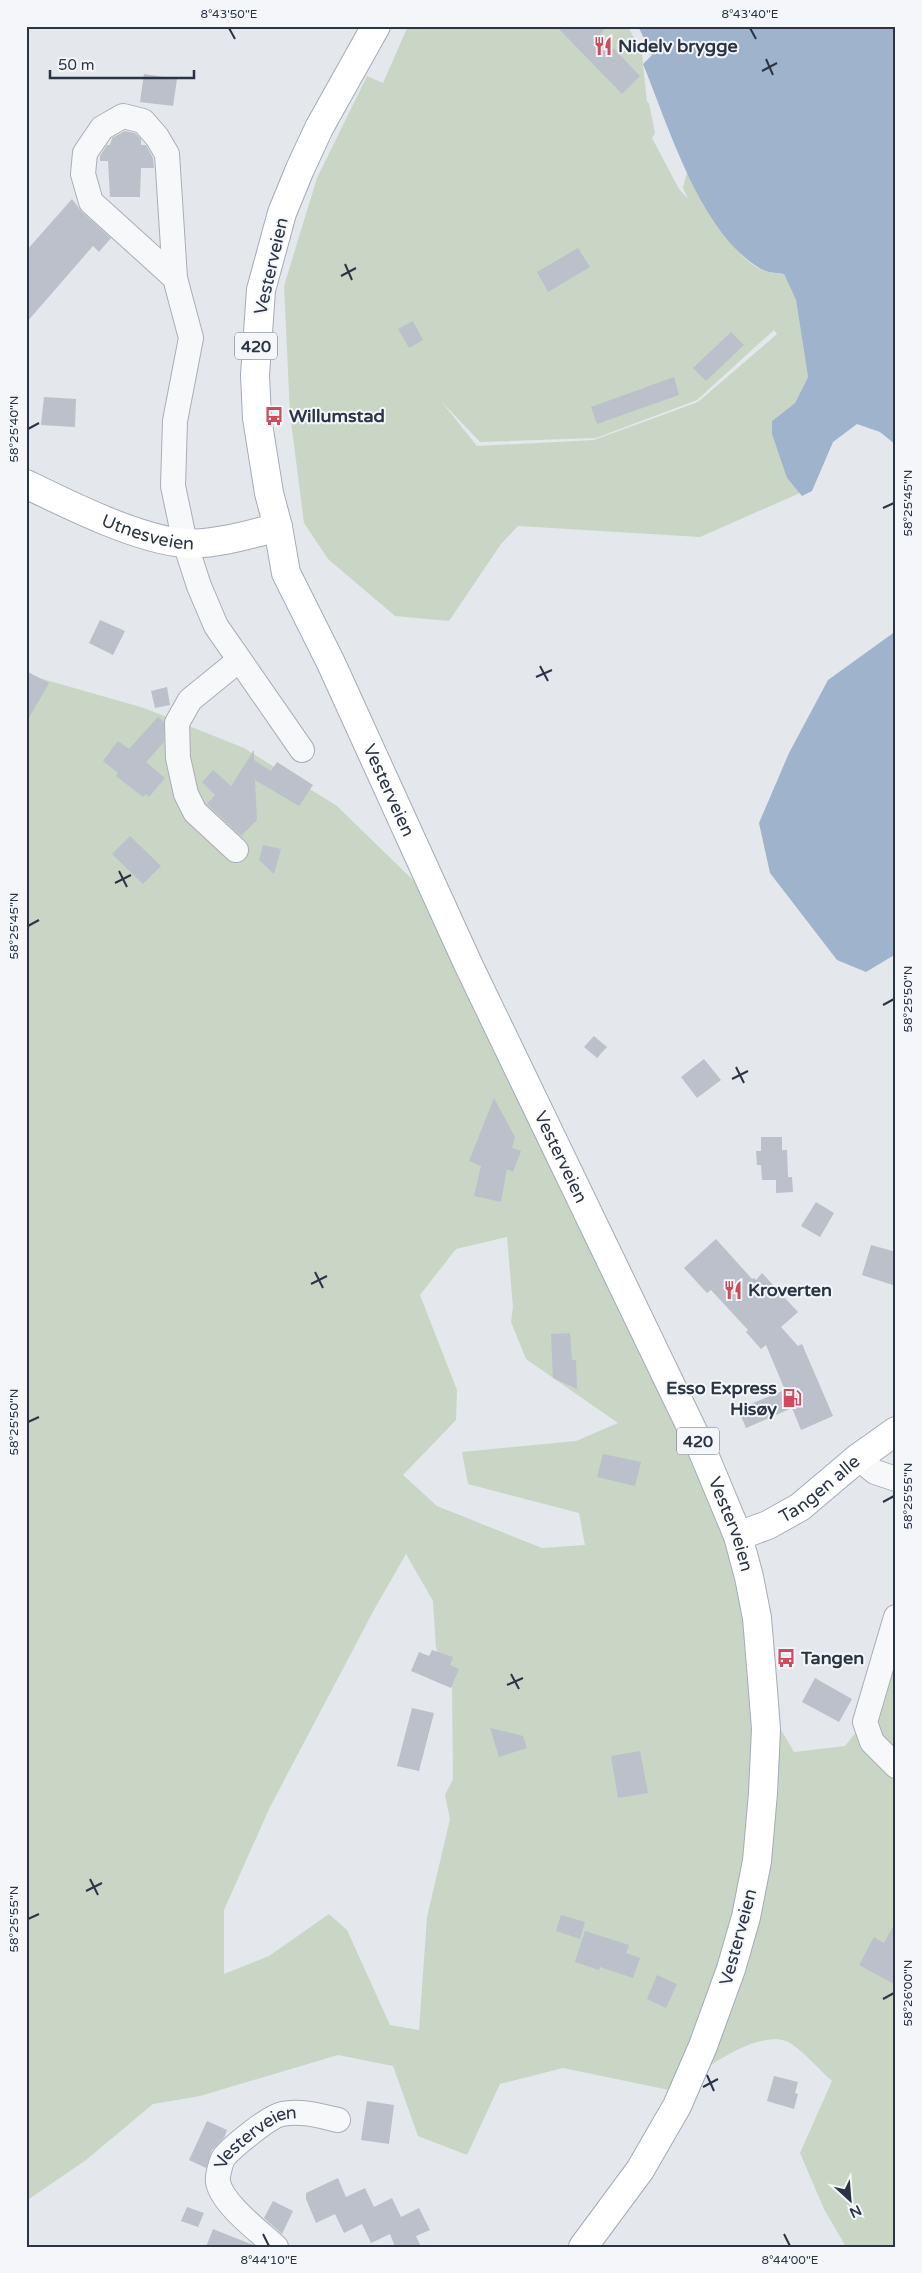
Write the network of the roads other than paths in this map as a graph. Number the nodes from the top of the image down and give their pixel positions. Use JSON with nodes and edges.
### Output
{"nodes":[{"id":1,"x":376,"y":26,"type":"edge"},
{"id":2,"x":174,"y":278,"type":"junction"},
{"id":3,"x":26,"y":484,"type":"edge"},
{"id":4,"x":278,"y":527,"type":"junction"},
{"id":5,"x":185,"y":543,"type":"junction"},
{"id":6,"x":238,"y":661,"type":"junction"},
{"id":7,"x":302,"y":750,"type":"dead end"},
{"id":8,"x":236,"y":850,"type":"dead end"},
{"id":9,"x":896,"y":1431,"type":"edge"},
{"id":10,"x":858,"y":1458,"type":"junction"},
{"id":11,"x":896,"y":1479,"type":"edge"},
{"id":12,"x":738,"y":1536,"type":"junction"},
{"id":13,"x":896,"y":1617,"type":"edge"},
{"id":14,"x":896,"y":1766,"type":"edge"},
{"id":15,"x":338,"y":2120,"type":"dead end"},
{"id":16,"x":276,"y":2247,"type":"edge"},
{"id":17,"x":582,"y":2247,"type":"edge"}],
"edges":[{"from":1,"to":4,"type":"main road","name":"Vesterveien","number":"420"},
{"from":2,"to":2,"type":"street"},
{"from":2,"to":5,"type":"street"},
{"from":3,"to":5,"type":"main road","name":"Utnesveien"},
{"from":4,"to":5,"type":"main road","name":"Utnesveien"},
{"from":4,"to":12,"type":"main road","name":"Vesterveien","number":"420"},
{"from":5,"to":6,"type":"street"},
{"from":6,"to":7,"type":"street"},
{"from":6,"to":8,"type":"street"},
{"from":9,"to":10,"type":"main road","name":"Tangen alle"},
{"from":10,"to":11,"type":"street"},
{"from":10,"to":12,"type":"main road","name":"Tangen alle"},
{"from":12,"to":17,"type":"main road","name":"Vesterveien","number":"420"},
{"from":13,"to":14,"type":"street"},
{"from":15,"to":16,"type":"street","name":"Vesterveien"}]}
